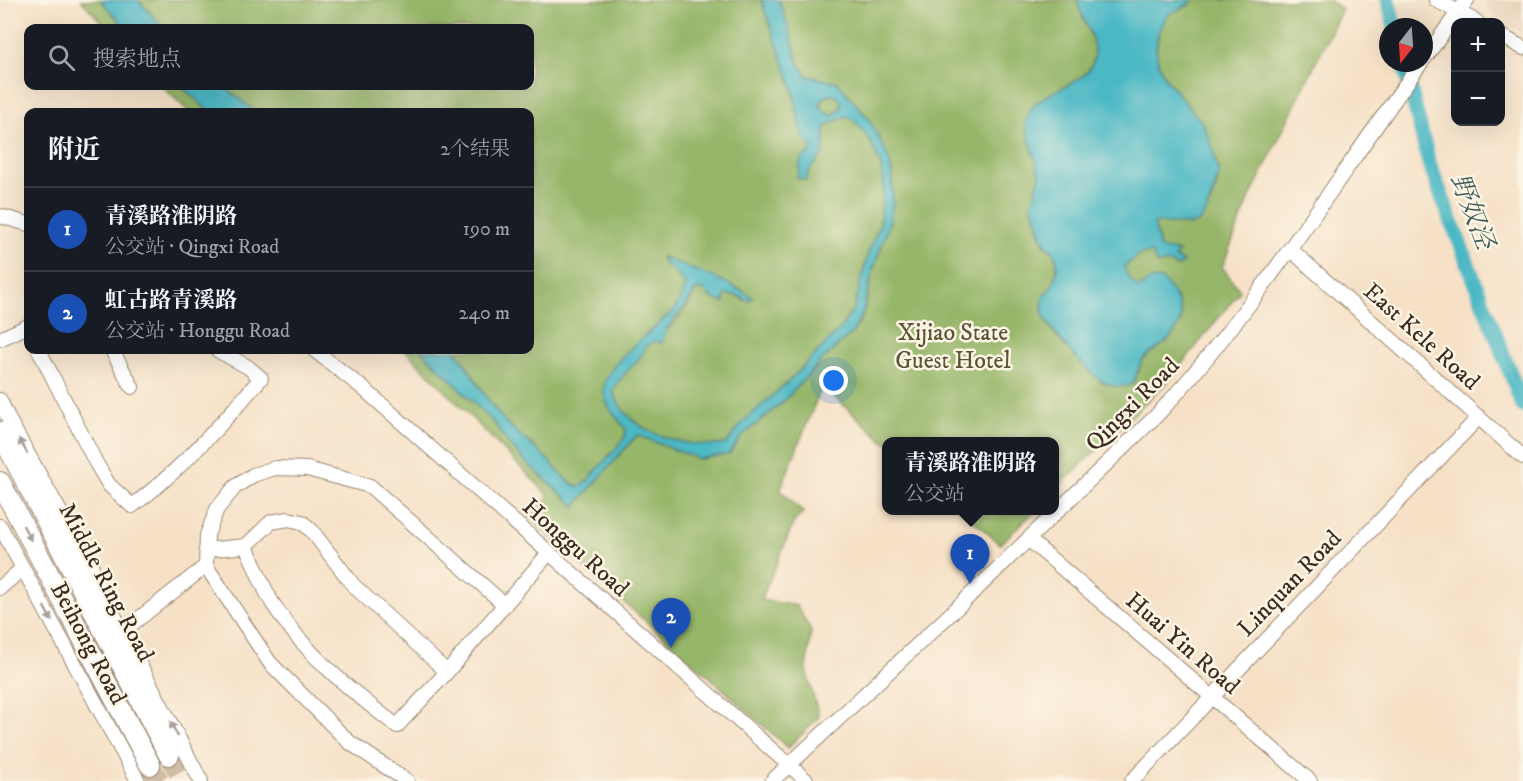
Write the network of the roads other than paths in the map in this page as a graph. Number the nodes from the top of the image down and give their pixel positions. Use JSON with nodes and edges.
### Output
{"nodes":[{"id":1,"x":1436,"y":0,"type":"edge"},
{"id":2,"x":1467,"y":0,"type":"edge"},
{"id":3,"x":1458,"y":12,"type":"junction"},
{"id":4,"x":1469,"y":18,"type":"edge"},
{"id":5,"x":1505,"y":38,"type":"edge"},
{"id":6,"x":1433,"y":47,"type":"edge"},
{"id":7,"x":1523,"y":48,"type":"edge"},
{"id":8,"x":1415,"y":72,"type":"edge"},
{"id":9,"x":0,"y":216,"type":"edge"},
{"id":10,"x":24,"y":223,"type":"edge"},
{"id":11,"x":1290,"y":249,"type":"junction"},
{"id":12,"x":24,"y":330,"type":"edge"},
{"id":13,"x":0,"y":339,"type":"edge"},
{"id":14,"x":41,"y":354,"type":"edge"},
{"id":15,"x":114,"y":354,"type":"edge"},
{"id":16,"x":225,"y":354,"type":"edge"},
{"id":17,"x":319,"y":354,"type":"edge"},
{"id":18,"x":132,"y":387,"type":"dead end"},
{"id":19,"x":0,"y":400,"type":"edge"},
{"id":20,"x":1479,"y":417,"type":"junction"},
{"id":21,"x":4,"y":439,"type":"edge"},
{"id":22,"x":1523,"y":457,"type":"edge"},
{"id":23,"x":0,"y":482,"type":"edge"},
{"id":24,"x":1059,"y":509,"type":"edge"},
{"id":25,"x":1053,"y":515,"type":"edge"},
{"id":26,"x":0,"y":526,"type":"edge"},
{"id":27,"x":1028,"y":539,"type":"junction"},
{"id":28,"x":246,"y":546,"type":"junction"},
{"id":29,"x":206,"y":550,"type":"junction"},
{"id":30,"x":549,"y":553,"type":"junction"},
{"id":31,"x":206,"y":566,"type":"junction"},
{"id":32,"x":23,"y":568,"type":"junction"},
{"id":33,"x":89,"y":568,"type":"junction"},
{"id":34,"x":0,"y":588,"type":"edge"},
{"id":35,"x":505,"y":605,"type":"junction"},
{"id":36,"x":123,"y":631,"type":"junction"},
{"id":37,"x":447,"y":672,"type":"junction"},
{"id":38,"x":1211,"y":697,"type":"junction"},
{"id":39,"x":169,"y":755,"type":"tunnel mouth"},
{"id":40,"x":150,"y":765,"type":"tunnel mouth"},
{"id":41,"x":789,"y":765,"type":"junction"},
{"id":42,"x":138,"y":781,"type":"edge"},
{"id":43,"x":201,"y":781,"type":"edge"},
{"id":44,"x":407,"y":781,"type":"edge"},
{"id":45,"x":772,"y":781,"type":"edge"},
{"id":46,"x":807,"y":781,"type":"edge"},
{"id":47,"x":1132,"y":781,"type":"edge"},
{"id":48,"x":1310,"y":781,"type":"edge"}],
"edges":[{"from":1,"to":3,"type":"street"},
{"from":2,"to":3,"type":"street"},
{"from":3,"to":4,"type":"street"},
{"from":3,"to":6,"type":"street"},
{"from":5,"to":7,"type":"street"},
{"from":8,"to":11,"type":"street","name":"Qingxi Road"},
{"from":9,"to":10,"type":"street"},
{"from":11,"to":20,"type":"street","name":"East Kele Road"},
{"from":11,"to":24,"type":"street","name":"Qingxi Road"},
{"from":12,"to":13,"type":"street"},
{"from":14,"to":16,"type":"street"},
{"from":15,"to":18,"type":"street"},
{"from":17,"to":30,"type":"street","name":"Honggu Road"},
{"from":33,"to":19,"type":"street","name":"Beihong Road","one_way":true},
{"from":20,"to":22,"type":"street","name":"East Kele Road"},
{"from":20,"to":38,"type":"street","name":"Linquan Road"},
{"from":21,"to":33,"type":"highway"},
{"from":21,"to":39,"type":"highway","name":"Middle Ring Road"},
{"from":23,"to":40,"type":"highway","name":"Middle Ring Road","one_way":true},
{"from":25,"to":27,"type":"street","name":"Qingxi Road"},
{"from":26,"to":32,"type":"street","name":"Beihong Road"},
{"from":27,"to":38,"type":"street","name":"Huai Yin Road"},
{"from":27,"to":41,"type":"street","name":"Qingxi Road"},
{"from":28,"to":29,"type":"street"},
{"from":28,"to":37,"type":"street"},
{"from":28,"to":37,"type":"street"},
{"from":29,"to":31,"type":"street"},
{"from":29,"to":35,"type":"street"},
{"from":30,"to":35,"type":"street"},
{"from":30,"to":41,"type":"street","name":"Honggu Road"},
{"from":31,"to":36,"type":"street"},
{"from":31,"to":44,"type":"street"},
{"from":32,"to":34,"type":"street"},
{"from":32,"to":42,"type":"street","name":"Beihong Road","one_way":true},
{"from":33,"to":36,"type":"street","name":"Beihong Road"},
{"from":35,"to":37,"type":"street"},
{"from":43,"to":36,"type":"street","name":"Beihong Road","one_way":true},
{"from":38,"to":47,"type":"street","name":"Linquan Road"},
{"from":38,"to":48,"type":"street","name":"Huai Yin Road"},
{"from":41,"to":45,"type":"street","name":"Qingxi Road"},
{"from":41,"to":46,"type":"street","name":"Honggu Road"}]}
